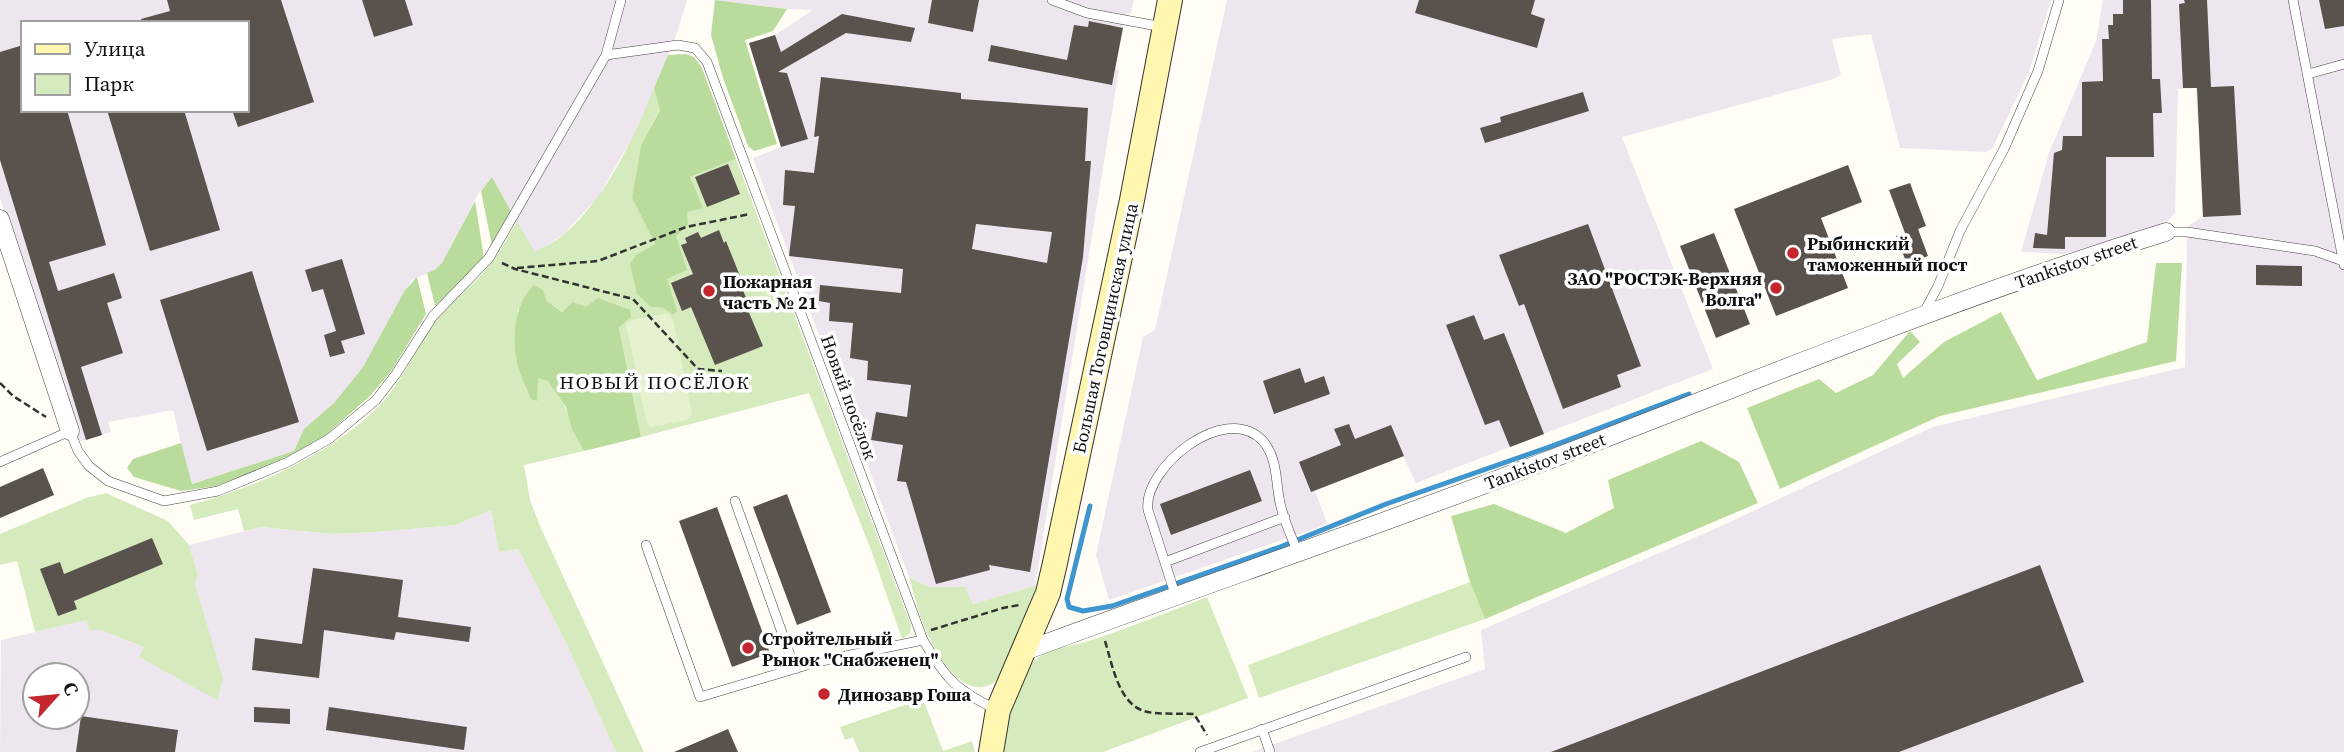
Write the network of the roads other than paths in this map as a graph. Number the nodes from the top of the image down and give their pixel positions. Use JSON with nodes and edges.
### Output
{"nodes":[{"id":1,"x":621,"y":0,"type":"edge"},
{"id":2,"x":1052,"y":0,"type":"edge"},
{"id":3,"x":1170,"y":0,"type":"edge"},
{"id":4,"x":2059,"y":0,"type":"edge"},
{"id":5,"x":2293,"y":0,"type":"edge"},
{"id":6,"x":1164,"y":27,"type":"junction"},
{"id":7,"x":606,"y":55,"type":"junction"},
{"id":8,"x":2344,"y":64,"type":"edge"},
{"id":9,"x":2308,"y":74,"type":"junction"},
{"id":10,"x":0,"y":219,"type":"edge"},
{"id":11,"x":2165,"y":232,"type":"joint"},
{"id":12,"x":2344,"y":263,"type":"edge"},
{"id":13,"x":1922,"y":315,"type":"junction"},
{"id":14,"x":70,"y":431,"type":"junction"},
{"id":15,"x":0,"y":462,"type":"edge"},
{"id":16,"x":734,"y":501,"type":"dead end"},
{"id":17,"x":1284,"y":517,"type":"junction"},
{"id":18,"x":646,"y":544,"type":"dead end"},
{"id":19,"x":1298,"y":553,"type":"junction"},
{"id":20,"x":1165,"y":562,"type":"junction"},
{"id":21,"x":1176,"y":597,"type":"junction"},
{"id":22,"x":923,"y":640,"type":"junction"},
{"id":23,"x":1025,"y":651,"type":"junction"},
{"id":24,"x":1466,"y":657,"type":"dead end"},
{"id":25,"x":795,"y":669,"type":"junction"},
{"id":26,"x":998,"y":710,"type":"junction"},
{"id":27,"x":1262,"y":729,"type":"junction"},
{"id":28,"x":991,"y":752,"type":"edge"},
{"id":29,"x":1200,"y":752,"type":"edge"},
{"id":30,"x":1270,"y":752,"type":"edge"}],
"edges":[{"from":1,"to":7,"type":"lane"},
{"from":2,"to":6,"type":"lane"},
{"from":3,"to":6,"type":"street","name":"Большая Тоговщинская улица"},
{"from":4,"to":13,"type":"lane"},
{"from":5,"to":9,"type":"lane"},
{"from":6,"to":23,"type":"street","name":"Большая Тоговщинская улица"},
{"from":7,"to":14,"type":"lane"},
{"from":7,"to":22,"type":"lane","name":"Новый посёлок"},
{"from":8,"to":9,"type":"lane"},
{"from":9,"to":12,"type":"lane"},
{"from":10,"to":14,"type":"street"},
{"from":11,"to":12,"type":"lane"},
{"from":11,"to":13,"type":"street","name":"Tankistov street"},
{"from":13,"to":19,"type":"street","name":"Tankistov street"},
{"from":14,"to":15,"type":"lane"},
{"from":16,"to":25,"type":"lane"},
{"from":17,"to":19,"type":"lane"},
{"from":17,"to":20,"type":"lane"},
{"from":17,"to":20,"type":"lane"},
{"from":18,"to":25,"type":"lane"},
{"from":19,"to":21,"type":"street","name":"Tankistov street"},
{"from":20,"to":21,"type":"lane"},
{"from":21,"to":23,"type":"street","name":"Tankistov street"},
{"from":22,"to":25,"type":"lane"},
{"from":22,"to":26,"type":"lane","name":"Новый посёлок"},
{"from":23,"to":26,"type":"street"},
{"from":24,"to":27,"type":"lane"},
{"from":26,"to":28,"type":"street"},
{"from":27,"to":29,"type":"lane"},
{"from":27,"to":30,"type":"lane"}]}
